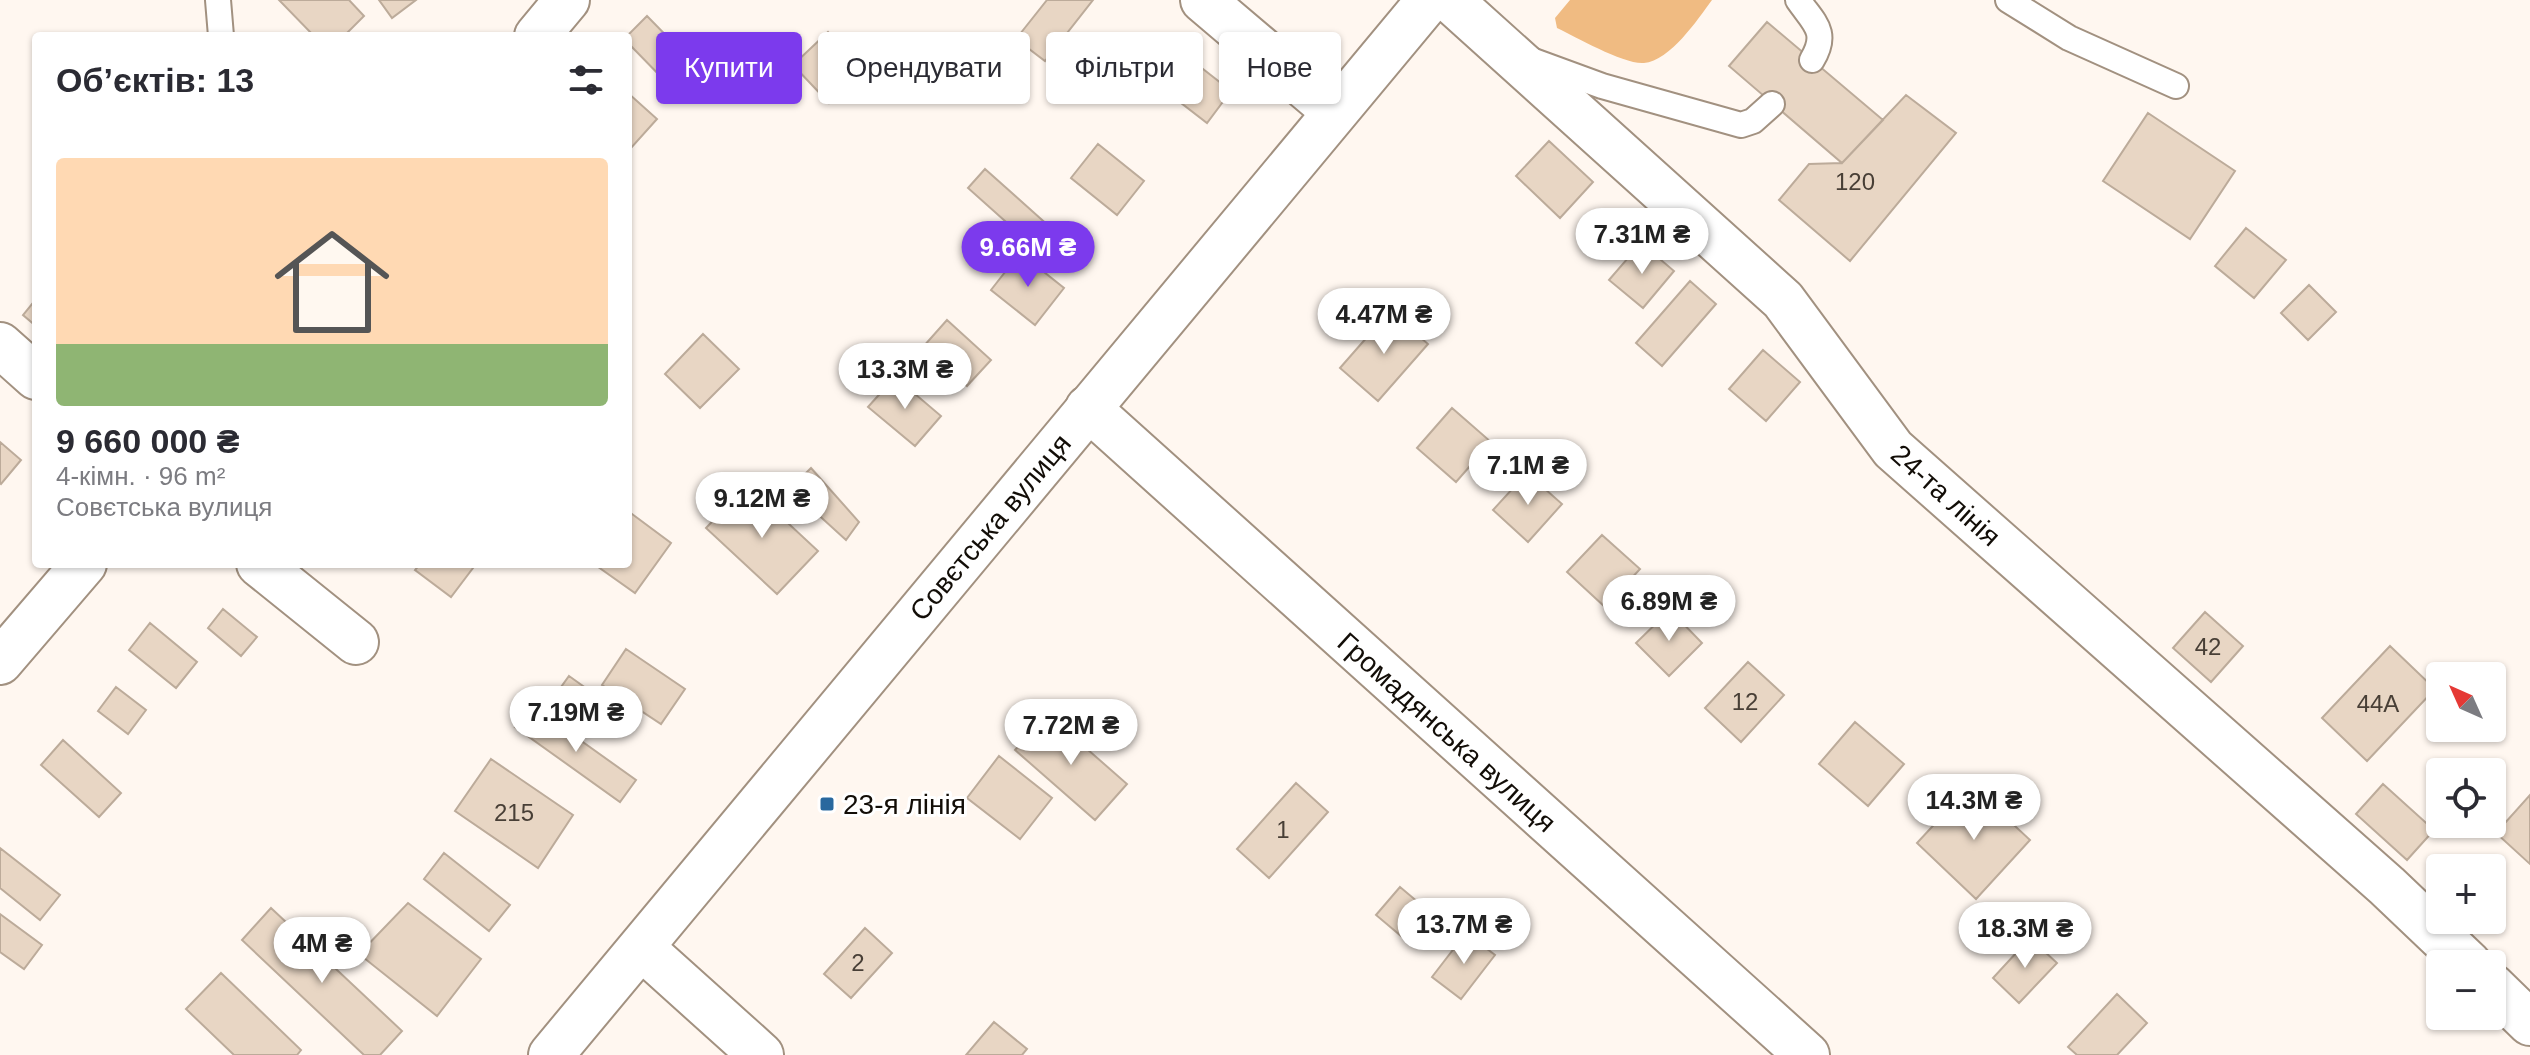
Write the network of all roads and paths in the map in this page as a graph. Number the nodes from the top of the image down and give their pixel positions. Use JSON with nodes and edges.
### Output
{"nodes":[{"id":1,"x":218,"y":0,"type":"edge"},
{"id":2,"x":567,"y":0,"type":"edge"},
{"id":3,"x":1203,"y":0,"type":"edge"},
{"id":4,"x":1429,"y":0,"type":"edge"},
{"id":5,"x":1450,"y":0,"type":"edge"},
{"id":6,"x":1798,"y":0,"type":"edge"},
{"id":7,"x":2008,"y":0,"type":"edge"},
{"id":8,"x":221,"y":32,"type":"edge"},
{"id":9,"x":540,"y":32,"type":"edge"},
{"id":10,"x":1510,"y":52,"type":"junction"},
{"id":11,"x":1812,"y":60,"type":"dead end"},
{"id":12,"x":2176,"y":86,"type":"dead end"},
{"id":13,"x":1772,"y":104,"type":"dead end"},
{"id":14,"x":1335,"y":112,"type":"junction"},
{"id":15,"x":0,"y":345,"type":"edge"},
{"id":16,"x":32,"y":373,"type":"edge"},
{"id":17,"x":1088,"y":408,"type":"junction"},
{"id":18,"x":81,"y":568,"type":"edge"},
{"id":19,"x":264,"y":568,"type":"edge"},
{"id":20,"x":356,"y":642,"type":"dead end"},
{"id":21,"x":0,"y":662,"type":"edge"},
{"id":22,"x":642,"y":948,"type":"junction"},
{"id":23,"x":2454,"y":950,"type":"edge"},
{"id":24,"x":2506,"y":1000,"type":"edge"},
{"id":25,"x":2530,"y":1023,"type":"edge"},
{"id":26,"x":551,"y":1055,"type":"edge"},
{"id":27,"x":761,"y":1055,"type":"edge"},
{"id":28,"x":1807,"y":1055,"type":"edge"}],
"edges":[{"from":1,"to":8,"type":"lane"},
{"from":2,"to":9,"type":"street"},
{"from":3,"to":14,"type":"street"},
{"from":4,"to":14,"type":"street","name":"Совєтська вулиця"},
{"from":5,"to":10,"type":"street","name":"24-та лінія"},
{"from":6,"to":11,"type":"lane"},
{"from":7,"to":12,"type":"lane"},
{"from":10,"to":13,"type":"lane"},
{"from":10,"to":23,"type":"street","name":"24-та лінія"},
{"from":14,"to":17,"type":"street","name":"Совєтська вулиця"},
{"from":15,"to":16,"type":"street"},
{"from":17,"to":22,"type":"street","name":"Совєтська вулиця"},
{"from":17,"to":28,"type":"street","name":"Громадянська вулиця"},
{"from":18,"to":21,"type":"street"},
{"from":19,"to":20,"type":"street"},
{"from":22,"to":26,"type":"street","name":"Совєтська вулиця"},
{"from":22,"to":27,"type":"street"},
{"from":24,"to":25,"type":"street"}]}
